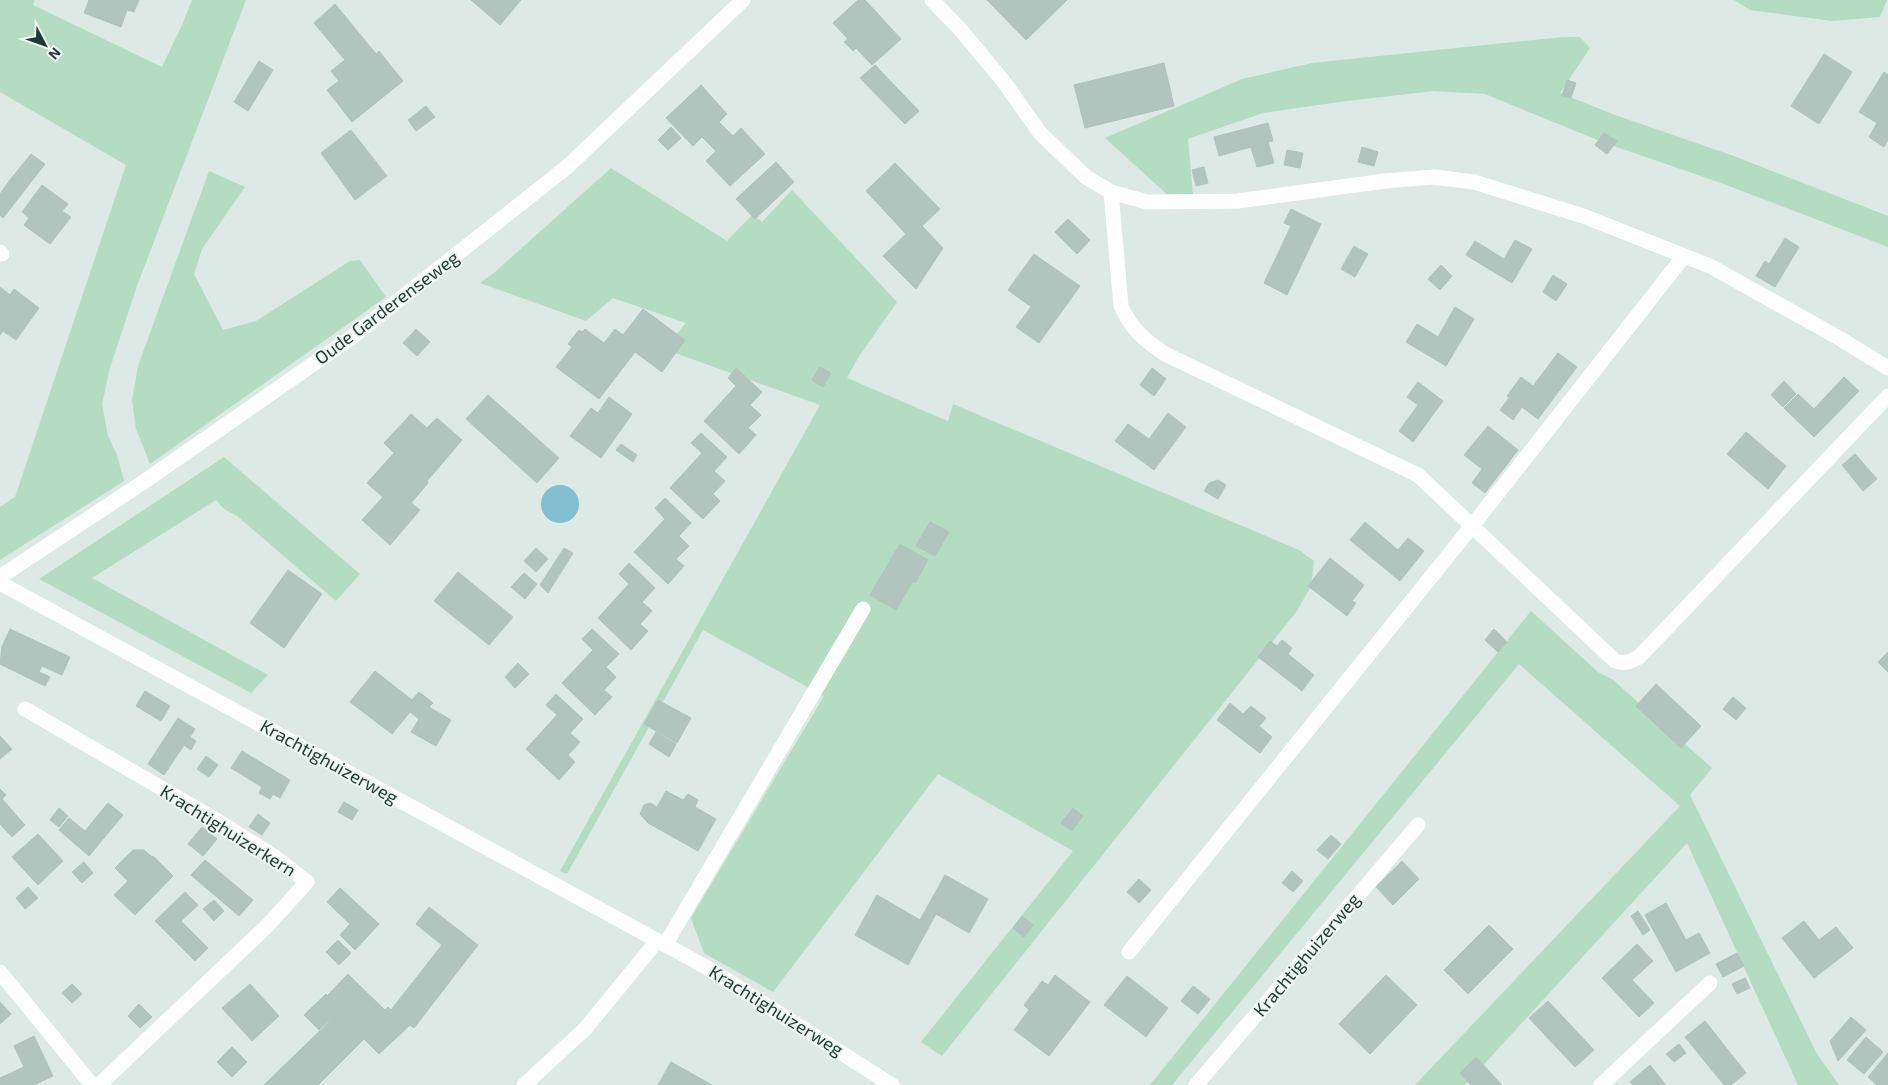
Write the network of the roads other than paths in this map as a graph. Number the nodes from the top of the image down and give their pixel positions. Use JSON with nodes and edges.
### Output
{"nodes":[{"id":1,"x":743,"y":0,"type":"edge"},
{"id":2,"x":932,"y":0,"type":"edge"},
{"id":3,"x":1110,"y":192,"type":"junction"},
{"id":4,"x":1684,"y":256,"type":"junction"},
{"id":5,"x":1888,"y":368,"type":"edge"},
{"id":6,"x":1888,"y":396,"type":"edge"},
{"id":7,"x":1472,"y":526,"type":"junction"},
{"id":8,"x":0,"y":577,"type":"edge"},
{"id":9,"x":0,"y":583,"type":"edge"},
{"id":10,"x":863,"y":609,"type":"dead end"},
{"id":11,"x":25,"y":709,"type":"dead end"},
{"id":12,"x":1418,"y":825,"type":"dead end"},
{"id":13,"x":661,"y":943,"type":"junction"},
{"id":14,"x":1129,"y":952,"type":"dead end"},
{"id":15,"x":0,"y":972,"type":"edge"},
{"id":16,"x":1710,"y":983,"type":"dead end"},
{"id":17,"x":92,"y":1085,"type":"edge"},
{"id":18,"x":99,"y":1085,"type":"edge"},
{"id":19,"x":524,"y":1085,"type":"edge"},
{"id":20,"x":892,"y":1085,"type":"edge"},
{"id":21,"x":1196,"y":1085,"type":"edge"},
{"id":22,"x":1601,"y":1085,"type":"edge"}],
"edges":[{"from":1,"to":8,"type":"street","name":"Oude Garderenseweg"},
{"from":2,"to":3,"type":"street"},
{"from":3,"to":4,"type":"street"},
{"from":3,"to":7,"type":"street"},
{"from":4,"to":5,"type":"street"},
{"from":4,"to":7,"type":"street"},
{"from":6,"to":7,"type":"street"},
{"from":7,"to":14,"type":"street"},
{"from":9,"to":13,"type":"street","name":"Krachtighuizerweg"},
{"from":10,"to":13,"type":"street"},
{"from":11,"to":18,"type":"street","name":"Krachtighuizerkern"},
{"from":12,"to":21,"type":"street","name":"Krachtighuizerweg"},
{"from":13,"to":19,"type":"street"},
{"from":13,"to":20,"type":"street","name":"Krachtighuizerweg"},
{"from":15,"to":17,"type":"street"},
{"from":16,"to":22,"type":"street"}]}
